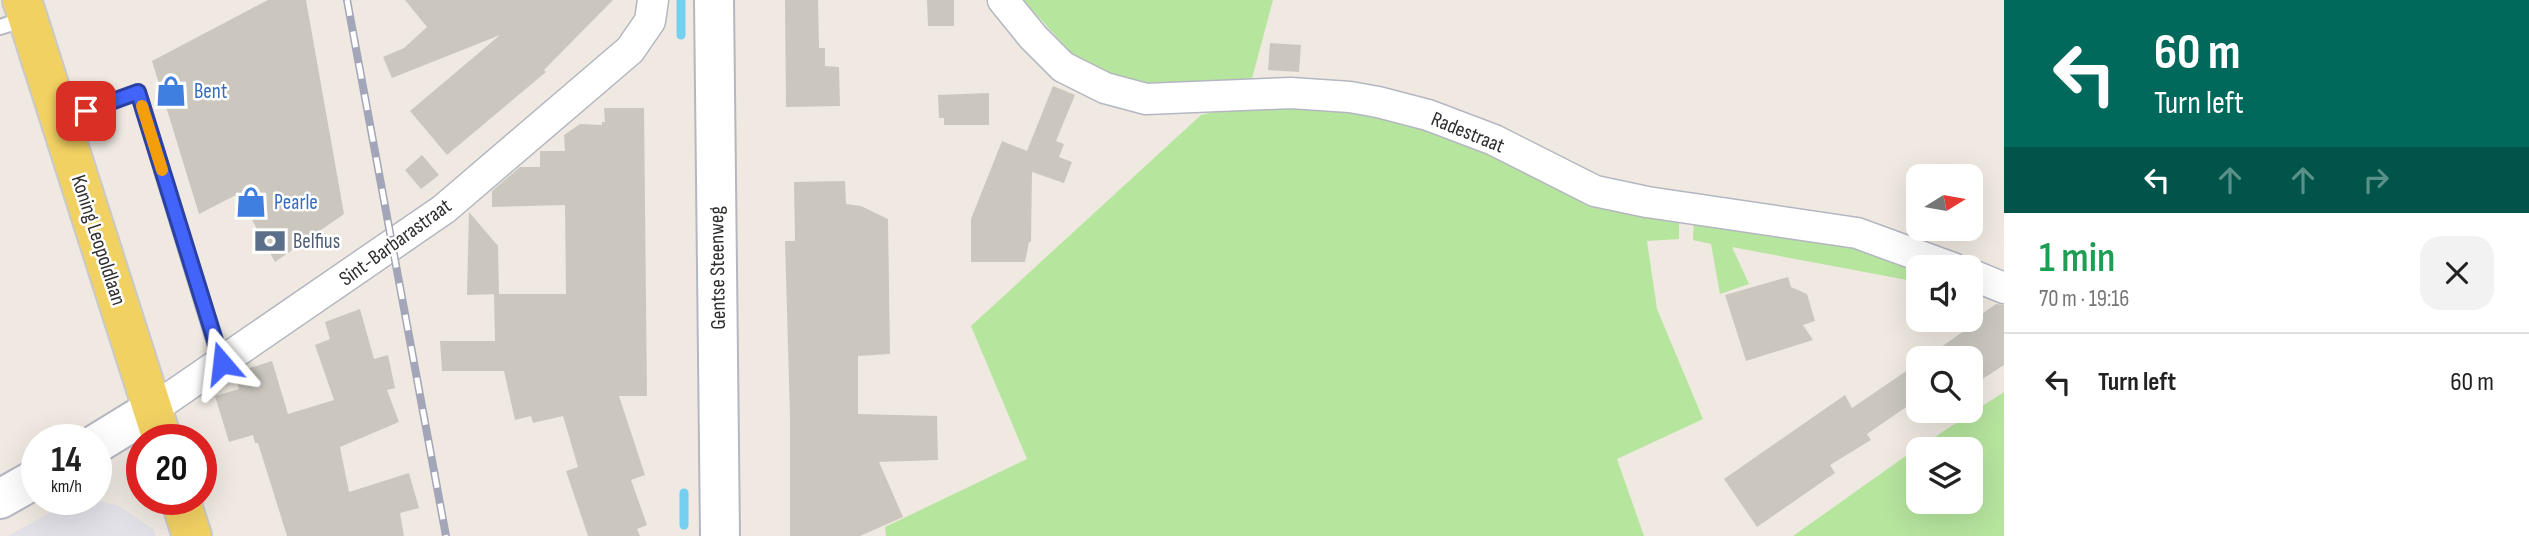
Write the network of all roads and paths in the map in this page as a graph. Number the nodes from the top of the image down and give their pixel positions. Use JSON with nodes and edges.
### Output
{"nodes":[{"id":1,"x":653,"y":0,"type":"edge"},
{"id":2,"x":714,"y":0,"type":"edge"},
{"id":3,"x":1003,"y":0,"type":"edge"},
{"id":4,"x":17,"y":15,"type":"edge"},
{"id":5,"x":60,"y":120,"type":"junction"},
{"id":6,"x":1917,"y":255,"type":"edge"},
{"id":7,"x":1983,"y":279,"type":"edge"},
{"id":8,"x":2004,"y":288,"type":"edge"},
{"id":9,"x":222,"y":363,"type":"junction"},
{"id":10,"x":158,"y":424,"type":"edge"},
{"id":11,"x":21,"y":487,"type":"edge"},
{"id":12,"x":0,"y":499,"type":"edge"},
{"id":13,"x":185,"y":515,"type":"edge"},
{"id":14,"x":192,"y":536,"type":"edge"},
{"id":15,"x":720,"y":536,"type":"edge"}],
"edges":[{"from":1,"to":9,"type":"street","name":"Sint-Barbarastraat"},
{"from":2,"to":15,"type":"street","name":"Gentse Steenweg"},
{"from":3,"to":6,"type":"street","name":"Radestraat"},
{"from":4,"to":5,"type":"main road","name":"Koning Leopoldlaan"},
{"from":5,"to":9,"type":"lane"},
{"from":5,"to":10,"type":"main road","name":"Koning Leopoldlaan"},
{"from":7,"to":8,"type":"street"},
{"from":9,"to":10,"type":"street","name":"Sint-Barbarastraat"},
{"from":11,"to":12,"type":"street"},
{"from":13,"to":14,"type":"main road"}]}
